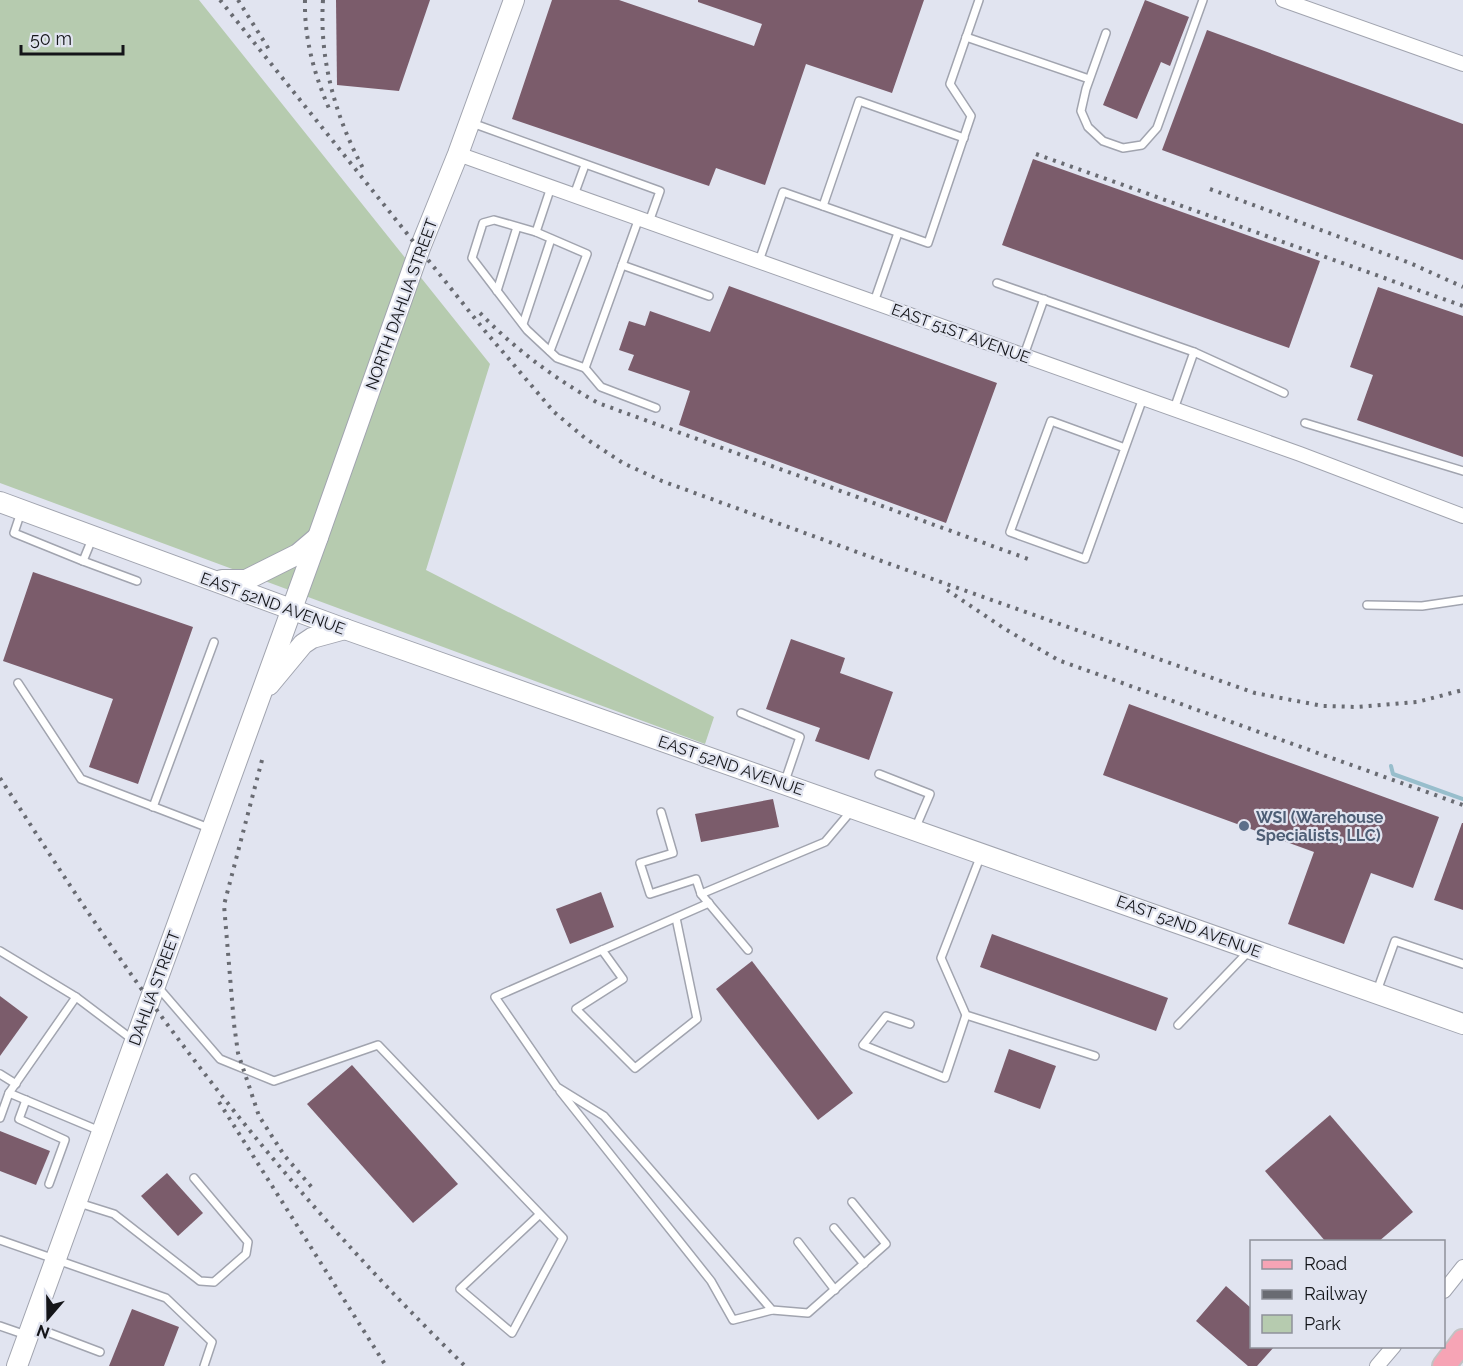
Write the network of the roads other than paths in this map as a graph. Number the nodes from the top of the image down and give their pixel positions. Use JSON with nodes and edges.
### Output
{"nodes":[{"id":1,"x":514,"y":0,"type":"edge"},
{"id":2,"x":979,"y":0,"type":"edge"},
{"id":3,"x":1203,"y":0,"type":"edge"},
{"id":4,"x":1283,"y":0,"type":"edge"},
{"id":5,"x":1106,"y":33,"type":"dead end"},
{"id":6,"x":966,"y":37,"type":"junction"},
{"id":7,"x":1463,"y":64,"type":"edge"},
{"id":8,"x":1089,"y":79,"type":"junction"},
{"id":9,"x":470,"y":122,"type":"junction"},
{"id":10,"x":964,"y":138,"type":"junction"},
{"id":11,"x":458,"y":154,"type":"junction"},
{"id":12,"x":585,"y":165,"type":"junction"},
{"id":13,"x":551,"y":187,"type":"junction"},
{"id":14,"x":574,"y":195,"type":"junction"},
{"id":15,"x":823,"y":206,"type":"junction"},
{"id":16,"x":644,"y":220,"type":"junction"},
{"id":17,"x":517,"y":227,"type":"junction"},
{"id":18,"x":536,"y":232,"type":"junction"},
{"id":19,"x":898,"y":233,"type":"junction"},
{"id":20,"x":551,"y":239,"type":"junction"},
{"id":21,"x":759,"y":261,"type":"junction"},
{"id":22,"x":622,"y":265,"type":"junction"},
{"id":23,"x":997,"y":283,"type":"dead end"},
{"id":24,"x":497,"y":291,"type":"junction"},
{"id":25,"x":709,"y":296,"type":"dead end"},
{"id":26,"x":1044,"y":299,"type":"junction"},
{"id":27,"x":874,"y":302,"type":"junction"},
{"id":28,"x":523,"y":324,"type":"junction"},
{"id":29,"x":550,"y":351,"type":"junction"},
{"id":30,"x":1194,"y":352,"type":"junction"},
{"id":31,"x":1024,"y":355,"type":"junction"},
{"id":32,"x":585,"y":368,"type":"junction"},
{"id":33,"x":1284,"y":393,"type":"dead end"},
{"id":34,"x":1143,"y":398,"type":"junction"},
{"id":35,"x":656,"y":408,"type":"dead end"},
{"id":36,"x":1174,"y":409,"type":"junction"},
{"id":37,"x":1305,"y":423,"type":"dead end"},
{"id":38,"x":1125,"y":448,"type":"junction"},
{"id":39,"x":1463,"y":471,"type":"edge"},
{"id":40,"x":0,"y":502,"type":"edge"},
{"id":41,"x":22,"y":510,"type":"junction"},
{"id":42,"x":1463,"y":516,"type":"edge"},
{"id":43,"x":93,"y":537,"type":"junction"},
{"id":44,"x":318,"y":537,"type":"junction"},
{"id":45,"x":83,"y":561,"type":"junction"},
{"id":46,"x":202,"y":577,"type":"junction"},
{"id":47,"x":137,"y":581,"type":"dead end"},
{"id":48,"x":1463,"y":600,"type":"edge"},
{"id":49,"x":1367,"y":605,"type":"dead end"},
{"id":50,"x":291,"y":610,"type":"junction"},
{"id":51,"x":345,"y":629,"type":"junction"},
{"id":52,"x":214,"y":642,"type":"dead end"},
{"id":53,"x":18,"y":683,"type":"dead end"},
{"id":54,"x":254,"y":711,"type":"junction"},
{"id":55,"x":741,"y":712,"type":"dead end"},
{"id":56,"x":879,"y":774,"type":"dead end"},
{"id":57,"x":784,"y":783,"type":"junction"},
{"id":58,"x":153,"y":807,"type":"junction"},
{"id":59,"x":853,"y":808,"type":"junction"},
{"id":60,"x":661,"y":812,"type":"dead end"},
{"id":61,"x":212,"y":829,"type":"junction"},
{"id":62,"x":915,"y":829,"type":"junction"},
{"id":63,"x":981,"y":853,"type":"junction"},
{"id":64,"x":701,"y":894,"type":"junction"},
{"id":65,"x":709,"y":903,"type":"junction"},
{"id":66,"x":676,"y":918,"type":"junction"},
{"id":67,"x":1252,"y":948,"type":"junction"},
{"id":68,"x":602,"y":950,"type":"junction"},
{"id":69,"x":748,"y":950,"type":"dead end"},
{"id":70,"x":0,"y":951,"type":"edge"},
{"id":71,"x":1463,"y":964,"type":"edge"},
{"id":72,"x":156,"y":984,"type":"junction"},
{"id":73,"x":1376,"y":993,"type":"junction"},
{"id":74,"x":76,"y":997,"type":"junction"},
{"id":75,"x":966,"y":1015,"type":"junction"},
{"id":76,"x":910,"y":1024,"type":"dead end"},
{"id":77,"x":1463,"y":1024,"type":"edge"},
{"id":78,"x":1178,"y":1025,"type":"dead end"},
{"id":79,"x":135,"y":1041,"type":"junction"},
{"id":80,"x":1095,"y":1056,"type":"dead end"},
{"id":81,"x":0,"y":1074,"type":"edge"},
{"id":82,"x":16,"y":1084,"type":"junction"},
{"id":83,"x":557,"y":1088,"type":"junction"},
{"id":84,"x":9,"y":1093,"type":"junction"},
{"id":85,"x":26,"y":1100,"type":"junction"},
{"id":86,"x":0,"y":1118,"type":"edge"},
{"id":87,"x":102,"y":1132,"type":"junction"},
{"id":88,"x":194,"y":1178,"type":"dead end"},
{"id":89,"x":49,"y":1184,"type":"dead end"},
{"id":90,"x":77,"y":1202,"type":"junction"},
{"id":91,"x":852,"y":1202,"type":"dead end"},
{"id":92,"x":540,"y":1214,"type":"junction"},
{"id":93,"x":834,"y":1228,"type":"dead end"},
{"id":94,"x":0,"y":1240,"type":"edge"},
{"id":95,"x":798,"y":1242,"type":"dead end"},
{"id":96,"x":56,"y":1259,"type":"junction"},
{"id":97,"x":864,"y":1264,"type":"junction"},
{"id":98,"x":1463,"y":1267,"type":"edge"},
{"id":99,"x":1445,"y":1288,"type":"edge"},
{"id":100,"x":835,"y":1290,"type":"junction"},
{"id":101,"x":772,"y":1310,"type":"junction"},
{"id":102,"x":0,"y":1326,"type":"edge"},
{"id":103,"x":30,"y":1331,"type":"junction"},
{"id":104,"x":1463,"y":1341,"type":"edge"},
{"id":105,"x":1393,"y":1348,"type":"edge"},
{"id":106,"x":100,"y":1352,"type":"dead end"},
{"id":107,"x":20,"y":1365,"type":"edge"},
{"id":108,"x":204,"y":1366,"type":"edge"},
{"id":109,"x":1377,"y":1366,"type":"edge"},
{"id":110,"x":1444,"y":1366,"type":"edge"}],
"edges":[{"from":1,"to":9,"type":"street","name":"NORTH DAHLIA STREET"},
{"from":2,"to":6,"type":"lane"},
{"from":3,"to":8,"type":"lane"},
{"from":4,"to":7,"type":"street"},
{"from":5,"to":8,"type":"lane"},
{"from":6,"to":8,"type":"lane"},
{"from":6,"to":10,"type":"lane"},
{"from":9,"to":11,"type":"street","name":"NORTH DAHLIA STREET"},
{"from":9,"to":12,"type":"lane"},
{"from":10,"to":15,"type":"lane"},
{"from":10,"to":19,"type":"lane"},
{"from":11,"to":13,"type":"street","name":"EAST 51ST AVENUE"},
{"from":11,"to":44,"type":"street","name":"NORTH DAHLIA STREET"},
{"from":12,"to":14,"type":"lane"},
{"from":12,"to":16,"type":"lane"},
{"from":13,"to":14,"type":"street","name":"EAST 51ST AVENUE"},
{"from":13,"to":18,"type":"lane"},
{"from":14,"to":16,"type":"street","name":"EAST 51ST AVENUE"},
{"from":15,"to":19,"type":"lane"},
{"from":15,"to":21,"type":"lane"},
{"from":16,"to":21,"type":"street","name":"EAST 51ST AVENUE"},
{"from":16,"to":22,"type":"lane"},
{"from":17,"to":18,"type":"lane"},
{"from":17,"to":24,"type":"lane"},
{"from":17,"to":24,"type":"lane"},
{"from":18,"to":20,"type":"lane"},
{"from":19,"to":27,"type":"lane"},
{"from":20,"to":28,"type":"lane"},
{"from":20,"to":29,"type":"lane"},
{"from":21,"to":27,"type":"street","name":"EAST 51ST AVENUE"},
{"from":22,"to":25,"type":"lane"},
{"from":22,"to":32,"type":"lane"},
{"from":23,"to":26,"type":"lane"},
{"from":24,"to":28,"type":"lane"},
{"from":26,"to":30,"type":"lane"},
{"from":26,"to":31,"type":"lane"},
{"from":27,"to":31,"type":"street","name":"EAST 51ST AVENUE"},
{"from":28,"to":29,"type":"lane"},
{"from":29,"to":32,"type":"lane"},
{"from":30,"to":33,"type":"lane"},
{"from":30,"to":36,"type":"lane"},
{"from":31,"to":34,"type":"street","name":"EAST 51ST AVENUE"},
{"from":32,"to":35,"type":"lane"},
{"from":34,"to":36,"type":"street","name":"EAST 51ST AVENUE"},
{"from":34,"to":38,"type":"lane"},
{"from":36,"to":42,"type":"street","name":"EAST 51ST AVENUE"},
{"from":37,"to":39,"type":"lane"},
{"from":38,"to":38,"type":"lane"},
{"from":40,"to":41,"type":"street","name":"EAST 52ND AVENUE"},
{"from":41,"to":43,"type":"street","name":"EAST 52ND AVENUE"},
{"from":41,"to":45,"type":"lane"},
{"from":43,"to":45,"type":"lane"},
{"from":43,"to":46,"type":"street","name":"EAST 52ND AVENUE"},
{"from":44,"to":46,"type":"street"},
{"from":44,"to":50,"type":"street","name":"NORTH DAHLIA STREET"},
{"from":45,"to":47,"type":"lane"},
{"from":46,"to":50,"type":"street","name":"EAST 52ND AVENUE"},
{"from":48,"to":49,"type":"lane"},
{"from":50,"to":51,"type":"street","name":"EAST 52ND AVENUE"},
{"from":50,"to":54,"type":"street","name":"DAHLIA STREET"},
{"from":51,"to":54,"type":"street"},
{"from":51,"to":57,"type":"street","name":"EAST 52ND AVENUE"},
{"from":52,"to":58,"type":"lane"},
{"from":53,"to":58,"type":"lane"},
{"from":54,"to":61,"type":"street","name":"DAHLIA STREET"},
{"from":55,"to":57,"type":"lane"},
{"from":56,"to":62,"type":"lane"},
{"from":57,"to":59,"type":"street","name":"EAST 52ND AVENUE"},
{"from":58,"to":61,"type":"lane"},
{"from":59,"to":62,"type":"street","name":"EAST 52ND AVENUE"},
{"from":59,"to":64,"type":"lane"},
{"from":60,"to":64,"type":"lane"},
{"from":61,"to":72,"type":"street","name":"DAHLIA STREET"},
{"from":62,"to":63,"type":"street","name":"EAST 52ND AVENUE"},
{"from":63,"to":67,"type":"street","name":"EAST 52ND AVENUE"},
{"from":63,"to":75,"type":"lane"},
{"from":64,"to":65,"type":"lane"},
{"from":65,"to":66,"type":"lane"},
{"from":65,"to":69,"type":"lane"},
{"from":66,"to":68,"type":"lane"},
{"from":66,"to":68,"type":"lane"},
{"from":67,"to":73,"type":"street","name":"EAST 52ND AVENUE"},
{"from":67,"to":78,"type":"lane"},
{"from":68,"to":83,"type":"lane"},
{"from":70,"to":74,"type":"lane"},
{"from":71,"to":73,"type":"lane"},
{"from":72,"to":79,"type":"street","name":"DAHLIA STREET"},
{"from":72,"to":92,"type":"lane"},
{"from":73,"to":77,"type":"street","name":"EAST 52ND AVENUE"},
{"from":74,"to":79,"type":"lane"},
{"from":74,"to":82,"type":"lane"},
{"from":75,"to":76,"type":"lane"},
{"from":75,"to":80,"type":"lane"},
{"from":79,"to":87,"type":"street","name":"DAHLIA STREET"},
{"from":81,"to":82,"type":"lane"},
{"from":82,"to":84,"type":"lane"},
{"from":83,"to":101,"type":"lane"},
{"from":83,"to":101,"type":"lane"},
{"from":84,"to":85,"type":"lane"},
{"from":84,"to":86,"type":"lane"},
{"from":85,"to":87,"type":"lane"},
{"from":85,"to":89,"type":"lane"},
{"from":87,"to":90,"type":"street","name":"DAHLIA STREET"},
{"from":88,"to":90,"type":"lane"},
{"from":90,"to":96,"type":"street","name":"DAHLIA STREET"},
{"from":91,"to":97,"type":"lane"},
{"from":92,"to":92,"type":"lane"},
{"from":93,"to":97,"type":"lane"},
{"from":94,"to":96,"type":"lane"},
{"from":95,"to":100,"type":"lane"},
{"from":96,"to":103,"type":"street","name":"DAHLIA STREET"},
{"from":96,"to":108,"type":"lane"},
{"from":97,"to":100,"type":"lane"},
{"from":98,"to":99,"type":"street"},
{"from":100,"to":101,"type":"lane"},
{"from":102,"to":103,"type":"lane"},
{"from":103,"to":106,"type":"lane"},
{"from":103,"to":107,"type":"street","name":"DAHLIA STREET"},
{"from":104,"to":110,"type":"main road"},
{"from":105,"to":109,"type":"street"}]}
